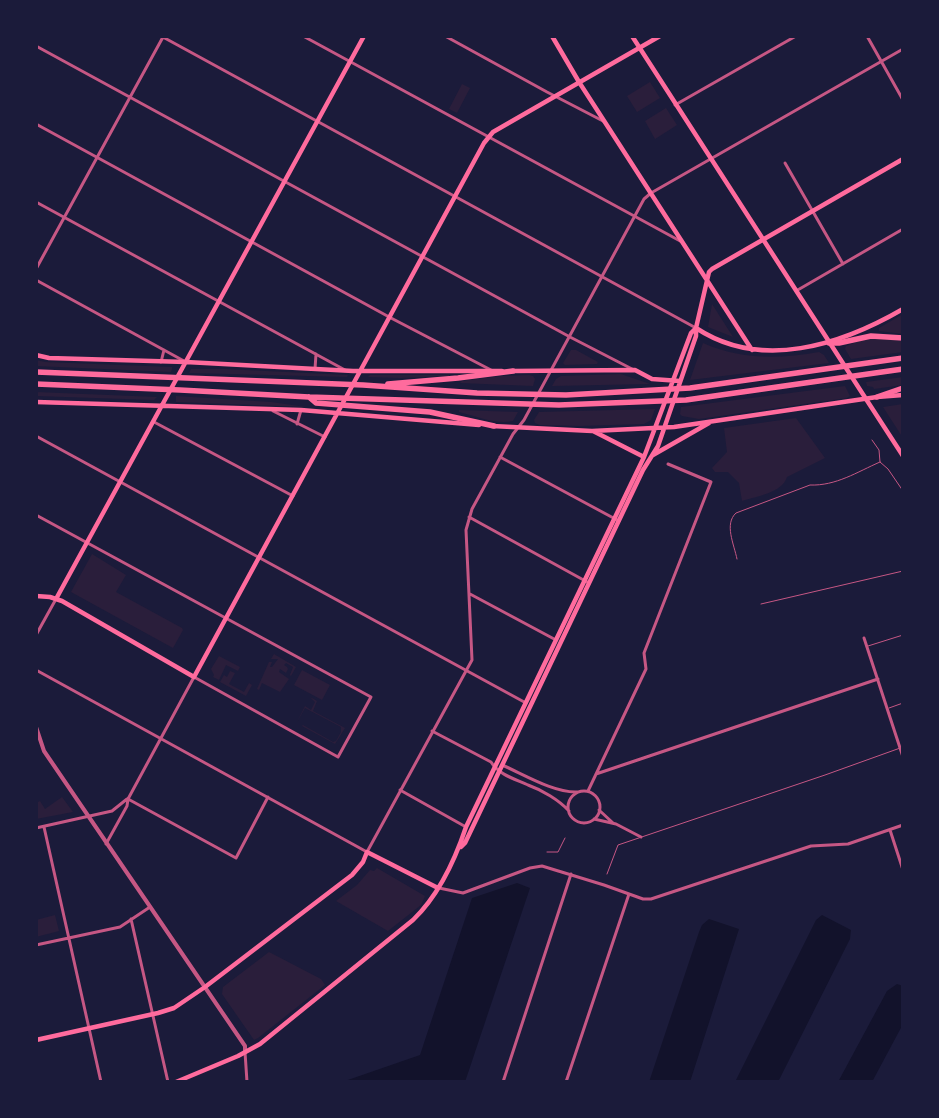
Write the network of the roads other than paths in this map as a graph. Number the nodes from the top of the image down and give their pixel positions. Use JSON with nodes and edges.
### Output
{"nodes":[{"id":1,"x":303,"y":36,"type":"edge"},
{"id":2,"x":364,"y":36,"type":"edge"},
{"id":3,"x":446,"y":36,"type":"edge"},
{"id":4,"x":552,"y":36,"type":"edge"},
{"id":5,"x":632,"y":36,"type":"edge"},
{"id":6,"x":660,"y":36,"type":"edge"},
{"id":7,"x":796,"y":36,"type":"edge"},
{"id":8,"x":867,"y":36,"type":"edge"},
{"id":9,"x":162,"y":37,"type":"edge"},
{"id":10,"x":36,"y":46,"type":"edge"},
{"id":11,"x":639,"y":48,"type":"junction"},
{"id":12,"x":903,"y":50,"type":"edge"},
{"id":13,"x":350,"y":62,"type":"junction"},
{"id":14,"x":881,"y":62,"type":"junction"},
{"id":15,"x":579,"y":82,"type":"junction"},
{"id":16,"x":556,"y":96,"type":"junction"},
{"id":17,"x":130,"y":97,"type":"junction"},
{"id":18,"x":903,"y":100,"type":"edge"},
{"id":19,"x":676,"y":105,"type":"junction"},
{"id":20,"x":604,"y":121,"type":"junction"},
{"id":21,"x":317,"y":122,"type":"junction"},
{"id":22,"x":36,"y":124,"type":"edge"},
{"id":23,"x":489,"y":138,"type":"junction"},
{"id":24,"x":97,"y":157,"type":"junction"},
{"id":25,"x":710,"y":159,"type":"junction"},
{"id":26,"x":903,"y":159,"type":"edge"},
{"id":27,"x":785,"y":163,"type":"dead end"},
{"id":28,"x":284,"y":182,"type":"junction"},
{"id":29,"x":650,"y":193,"type":"junction"},
{"id":30,"x":456,"y":198,"type":"junction"},
{"id":31,"x":36,"y":202,"type":"edge"},
{"id":32,"x":813,"y":210,"type":"junction"},
{"id":33,"x":635,"y":217,"type":"junction"},
{"id":34,"x":64,"y":218,"type":"junction"},
{"id":35,"x":903,"y":229,"type":"edge"},
{"id":36,"x":763,"y":240,"type":"junction"},
{"id":37,"x":252,"y":242,"type":"junction"},
{"id":38,"x":682,"y":242,"type":"junction"},
{"id":39,"x":424,"y":256,"type":"junction"},
{"id":40,"x":843,"y":264,"type":"junction"},
{"id":41,"x":36,"y":269,"type":"edge"},
{"id":42,"x":602,"y":277,"type":"junction"},
{"id":43,"x":36,"y":280,"type":"edge"},
{"id":44,"x":708,"y":282,"type":"junction"},
{"id":45,"x":796,"y":291,"type":"junction"},
{"id":46,"x":219,"y":302,"type":"junction"},
{"id":47,"x":903,"y":309,"type":"edge"},
{"id":48,"x":391,"y":318,"type":"junction"},
{"id":49,"x":696,"y":328,"type":"junction"},
{"id":50,"x":570,"y":337,"type":"junction"},
{"id":51,"x":903,"y":338,"type":"edge"},
{"id":52,"x":829,"y":343,"type":"junction"},
{"id":53,"x":164,"y":350,"type":"junction"},
{"id":54,"x":752,"y":350,"type":"junction"},
{"id":55,"x":316,"y":354,"type":"junction"},
{"id":56,"x":36,"y":355,"type":"edge"},
{"id":57,"x":903,"y":358,"type":"edge"},
{"id":58,"x":186,"y":362,"type":"junction"},
{"id":59,"x":161,"y":363,"type":"junction"},
{"id":60,"x":315,"y":369,"type":"junction"},
{"id":61,"x":903,"y":369,"type":"edge"},
{"id":62,"x":345,"y":370,"type":"junction"},
{"id":63,"x":491,"y":370,"type":"junction"},
{"id":64,"x":635,"y":370,"type":"junction"},
{"id":65,"x":513,"y":371,"type":"junction"},
{"id":66,"x":550,"y":371,"type":"junction"},
{"id":67,"x":36,"y":372,"type":"edge"},
{"id":68,"x":360,"y":373,"type":"junction"},
{"id":69,"x":673,"y":381,"type":"junction"},
{"id":70,"x":680,"y":381,"type":"junction"},
{"id":71,"x":36,"y":384,"type":"edge"},
{"id":72,"x":363,"y":385,"type":"junction"},
{"id":73,"x":903,"y":388,"type":"edge"},
{"id":74,"x":903,"y":395,"type":"edge"},
{"id":75,"x":878,"y":397,"type":"junction"},
{"id":76,"x":308,"y":398,"type":"junction"},
{"id":77,"x":866,"y":399,"type":"junction"},
{"id":78,"x":36,"y":402,"type":"edge"},
{"id":79,"x":162,"y":406,"type":"junction"},
{"id":80,"x":301,"y":410,"type":"junction"},
{"id":81,"x":273,"y":411,"type":"junction"},
{"id":82,"x":339,"y":411,"type":"junction"},
{"id":83,"x":154,"y":422,"type":"junction"},
{"id":84,"x":710,"y":422,"type":"junction"},
{"id":85,"x":297,"y":424,"type":"junction"},
{"id":86,"x":494,"y":426,"type":"junction"},
{"id":87,"x":664,"y":427,"type":"junction"},
{"id":88,"x":518,"y":428,"type":"junction"},
{"id":89,"x":656,"y":428,"type":"junction"},
{"id":90,"x":592,"y":431,"type":"junction"},
{"id":91,"x":36,"y":436,"type":"edge"},
{"id":92,"x":325,"y":437,"type":"junction"},
{"id":93,"x":872,"y":440,"type":"dead end"},
{"id":94,"x":652,"y":456,"type":"junction"},
{"id":95,"x":903,"y":456,"type":"edge"},
{"id":96,"x":500,"y":457,"type":"junction"},
{"id":97,"x":644,"y":457,"type":"junction"},
{"id":98,"x":880,"y":462,"type":"junction"},
{"id":99,"x":668,"y":464,"type":"dead end"},
{"id":100,"x":121,"y":482,"type":"junction"},
{"id":101,"x":903,"y":490,"type":"edge"},
{"id":102,"x":293,"y":496,"type":"junction"},
{"id":103,"x":36,"y":515,"type":"edge"},
{"id":104,"x":469,"y":517,"type":"junction"},
{"id":105,"x":616,"y":520,"type":"junction"},
{"id":106,"x":88,"y":542,"type":"junction"},
{"id":107,"x":260,"y":558,"type":"junction"},
{"id":108,"x":737,"y":559,"type":"dead end"},
{"id":109,"x":903,"y":571,"type":"edge"},
{"id":110,"x":587,"y":582,"type":"junction"},
{"id":111,"x":470,"y":594,"type":"junction"},
{"id":112,"x":36,"y":596,"type":"edge"},
{"id":113,"x":56,"y":599,"type":"junction"},
{"id":114,"x":761,"y":604,"type":"dead end"},
{"id":115,"x":227,"y":618,"type":"junction"},
{"id":116,"x":36,"y":635,"type":"edge"},
{"id":117,"x":903,"y":635,"type":"edge"},
{"id":118,"x":864,"y":638,"type":"dead end"},
{"id":119,"x":556,"y":640,"type":"junction"},
{"id":120,"x":867,"y":646,"type":"junction"},
{"id":121,"x":36,"y":670,"type":"edge"},
{"id":122,"x":466,"y":670,"type":"junction"},
{"id":123,"x":194,"y":677,"type":"junction"},
{"id":124,"x":878,"y":680,"type":"junction"},
{"id":125,"x":526,"y":702,"type":"junction"},
{"id":126,"x":903,"y":703,"type":"edge"},
{"id":127,"x":887,"y":708,"type":"junction"},
{"id":128,"x":36,"y":727,"type":"edge"},
{"id":129,"x":432,"y":732,"type":"junction"},
{"id":130,"x":161,"y":738,"type":"junction"},
{"id":131,"x":901,"y":748,"type":"edge"},
{"id":132,"x":903,"y":757,"type":"edge"},
{"id":133,"x":500,"y":764,"type":"junction"},
{"id":134,"x":497,"y":770,"type":"junction"},
{"id":135,"x":596,"y":774,"type":"junction"},
{"id":136,"x":400,"y":790,"type":"junction"},
{"id":137,"x":588,"y":791,"type":"junction"},
{"id":138,"x":578,"y":792,"type":"junction"},
{"id":139,"x":268,"y":797,"type":"junction"},
{"id":140,"x":128,"y":799,"type":"junction"},
{"id":141,"x":599,"y":810,"type":"junction"},
{"id":142,"x":569,"y":811,"type":"junction"},
{"id":143,"x":87,"y":817,"type":"junction"},
{"id":144,"x":594,"y":819,"type":"junction"},
{"id":145,"x":616,"y":824,"type":"junction"},
{"id":146,"x":903,"y":825,"type":"edge"},
{"id":147,"x":44,"y":827,"type":"junction"},
{"id":148,"x":466,"y":827,"type":"junction"},
{"id":149,"x":36,"y":828,"type":"edge"},
{"id":150,"x":890,"y":830,"type":"junction"},
{"id":151,"x":641,"y":837,"type":"junction"},
{"id":152,"x":565,"y":838,"type":"dead end"},
{"id":153,"x":106,"y":844,"type":"junction"},
{"id":154,"x":459,"y":849,"type":"junction"},
{"id":155,"x":367,"y":852,"type":"junction"},
{"id":156,"x":547,"y":852,"type":"dead end"},
{"id":157,"x":903,"y":870,"type":"edge"},
{"id":158,"x":571,"y":874,"type":"junction"},
{"id":159,"x":608,"y":874,"type":"dead end"},
{"id":160,"x":440,"y":889,"type":"junction"},
{"id":161,"x":629,"y":894,"type":"junction"},
{"id":162,"x":150,"y":907,"type":"junction"},
{"id":163,"x":131,"y":920,"type":"junction"},
{"id":164,"x":68,"y":938,"type":"junction"},
{"id":165,"x":36,"y":945,"type":"edge"},
{"id":166,"x":205,"y":987,"type":"junction"},
{"id":167,"x":153,"y":1014,"type":"junction"},
{"id":168,"x":89,"y":1028,"type":"junction"},
{"id":169,"x":36,"y":1040,"type":"edge"},
{"id":170,"x":246,"y":1052,"type":"junction"},
{"id":171,"x":101,"y":1082,"type":"edge"},
{"id":172,"x":168,"y":1082,"type":"edge"},
{"id":173,"x":176,"y":1082,"type":"edge"},
{"id":174,"x":247,"y":1082,"type":"edge"},
{"id":175,"x":503,"y":1082,"type":"edge"},
{"id":176,"x":566,"y":1082,"type":"edge"}],
"edges":[{"from":1,"to":13,"type":"street"},
{"from":2,"to":13,"type":"main road"},
{"from":3,"to":16,"type":"street"},
{"from":4,"to":15,"type":"main road"},
{"from":5,"to":11,"type":"main road"},
{"from":6,"to":11,"type":"main road"},
{"from":7,"to":19,"type":"street"},
{"from":8,"to":14,"type":"street"},
{"from":9,"to":17,"type":"street"},
{"from":9,"to":21,"type":"street"},
{"from":10,"to":17,"type":"street"},
{"from":11,"to":15,"type":"main road"},
{"from":11,"to":19,"type":"main road"},
{"from":12,"to":14,"type":"street"},
{"from":13,"to":21,"type":"main road"},
{"from":13,"to":23,"type":"street"},
{"from":14,"to":18,"type":"street"},
{"from":14,"to":25,"type":"street"},
{"from":15,"to":16,"type":"main road"},
{"from":15,"to":20,"type":"main road"},
{"from":16,"to":20,"type":"street"},
{"from":16,"to":23,"type":"main road"},
{"from":17,"to":24,"type":"street"},
{"from":17,"to":28,"type":"street"},
{"from":19,"to":25,"type":"main road"},
{"from":20,"to":29,"type":"main road"},
{"from":21,"to":28,"type":"main road"},
{"from":21,"to":30,"type":"street"},
{"from":22,"to":24,"type":"street"},
{"from":23,"to":30,"type":"main road"},
{"from":23,"to":33,"type":"street"},
{"from":24,"to":34,"type":"street"},
{"from":24,"to":37,"type":"street"},
{"from":25,"to":29,"type":"street"},
{"from":25,"to":36,"type":"main road"},
{"from":26,"to":32,"type":"main road"},
{"from":27,"to":32,"type":"street"},
{"from":28,"to":37,"type":"main road"},
{"from":28,"to":39,"type":"street"},
{"from":29,"to":33,"type":"street"},
{"from":29,"to":38,"type":"main road"},
{"from":30,"to":39,"type":"main road"},
{"from":30,"to":42,"type":"street"},
{"from":31,"to":34,"type":"street"},
{"from":32,"to":36,"type":"main road"},
{"from":32,"to":40,"type":"street"},
{"from":33,"to":38,"type":"street"},
{"from":33,"to":42,"type":"street"},
{"from":34,"to":41,"type":"street"},
{"from":34,"to":46,"type":"street"},
{"from":35,"to":40,"type":"street"},
{"from":36,"to":44,"type":"main road"},
{"from":36,"to":45,"type":"main road"},
{"from":37,"to":46,"type":"main road"},
{"from":37,"to":48,"type":"street"},
{"from":38,"to":44,"type":"main road"},
{"from":39,"to":48,"type":"main road"},
{"from":39,"to":50,"type":"street"},
{"from":40,"to":45,"type":"street"},
{"from":42,"to":49,"type":"street"},
{"from":42,"to":50,"type":"street"},
{"from":43,"to":53,"type":"street"},
{"from":44,"to":49,"type":"main road"},
{"from":44,"to":54,"type":"main road"},
{"from":45,"to":52,"type":"main road"},
{"from":46,"to":55,"type":"street"},
{"from":46,"to":58,"type":"main road"},
{"from":47,"to":52,"type":"main road"},
{"from":48,"to":63,"type":"street"},
{"from":48,"to":68,"type":"main road"},
{"from":49,"to":54,"type":"main road"},
{"from":49,"to":69,"type":"main road"},
{"from":49,"to":70,"type":"main road"},
{"from":50,"to":64,"type":"street"},
{"from":50,"to":66,"type":"street"},
{"from":51,"to":52,"type":"highway"},
{"from":52,"to":54,"type":"main road"},
{"from":52,"to":77,"type":"main road"},
{"from":53,"to":58,"type":"street"},
{"from":53,"to":59,"type":"street"},
{"from":55,"to":60,"type":"street"},
{"from":55,"to":62,"type":"street"},
{"from":56,"to":59,"type":"main road"},
{"from":57,"to":72,"type":"highway"},
{"from":58,"to":59,"type":"main road"},
{"from":58,"to":60,"type":"main road"},
{"from":58,"to":79,"type":"main road"},
{"from":60,"to":62,"type":"main road"},
{"from":61,"to":76,"type":"highway"},
{"from":62,"to":68,"type":"main road"},
{"from":63,"to":65,"type":"main road"},
{"from":63,"to":68,"type":"main road"},
{"from":64,"to":66,"type":"main road"},
{"from":64,"to":69,"type":"main road"},
{"from":65,"to":66,"type":"main road"},
{"from":65,"to":72,"type":"highway"},
{"from":66,"to":88,"type":"street"},
{"from":67,"to":72,"type":"highway"},
{"from":68,"to":82,"type":"main road"},
{"from":69,"to":70,"type":"main road"},
{"from":69,"to":89,"type":"main road"},
{"from":70,"to":87,"type":"main road"},
{"from":71,"to":76,"type":"highway"},
{"from":73,"to":75,"type":"highway"},
{"from":74,"to":75,"type":"main road"},
{"from":75,"to":77,"type":"main road"},
{"from":76,"to":86,"type":"highway"},
{"from":77,"to":84,"type":"main road"},
{"from":77,"to":95,"type":"main road"},
{"from":78,"to":79,"type":"main road"},
{"from":79,"to":81,"type":"main road"},
{"from":79,"to":83,"type":"main road"},
{"from":80,"to":81,"type":"main road"},
{"from":80,"to":82,"type":"main road"},
{"from":80,"to":85,"type":"street"},
{"from":81,"to":85,"type":"street"},
{"from":82,"to":86,"type":"main road"},
{"from":82,"to":92,"type":"main road"},
{"from":83,"to":100,"type":"main road"},
{"from":83,"to":102,"type":"street"},
{"from":84,"to":87,"type":"main road"},
{"from":84,"to":94,"type":"main road"},
{"from":85,"to":92,"type":"street"},
{"from":86,"to":88,"type":"main road"},
{"from":87,"to":89,"type":"main road"},
{"from":87,"to":94,"type":"main road"},
{"from":88,"to":90,"type":"main road"},
{"from":88,"to":96,"type":"street"},
{"from":89,"to":90,"type":"main road"},
{"from":89,"to":97,"type":"main road"},
{"from":90,"to":97,"type":"main road"},
{"from":91,"to":100,"type":"street"},
{"from":92,"to":102,"type":"main road"},
{"from":93,"to":98,"type":"lane"},
{"from":94,"to":105,"type":"main road"},
{"from":96,"to":104,"type":"street"},
{"from":96,"to":105,"type":"street"},
{"from":97,"to":105,"type":"main road"},
{"from":98,"to":101,"type":"lane"},
{"from":98,"to":108,"type":"lane"},
{"from":99,"to":135,"type":"street"},
{"from":100,"to":106,"type":"main road"},
{"from":100,"to":107,"type":"street"},
{"from":102,"to":107,"type":"main road"},
{"from":103,"to":106,"type":"street"},
{"from":104,"to":110,"type":"street"},
{"from":104,"to":111,"type":"street"},
{"from":105,"to":110,"type":"main road"},
{"from":106,"to":113,"type":"main road"},
{"from":106,"to":115,"type":"street"},
{"from":107,"to":115,"type":"main road"},
{"from":107,"to":122,"type":"street"},
{"from":109,"to":114,"type":"lane"},
{"from":110,"to":119,"type":"main road"},
{"from":110,"to":133,"type":"main road"},
{"from":111,"to":119,"type":"street"},
{"from":111,"to":122,"type":"street"},
{"from":112,"to":113,"type":"main road"},
{"from":113,"to":116,"type":"street"},
{"from":113,"to":123,"type":"main road"},
{"from":115,"to":123,"type":"main road"},
{"from":115,"to":123,"type":"street"},
{"from":117,"to":120,"type":"lane"},
{"from":118,"to":120,"type":"street"},
{"from":119,"to":125,"type":"main road"},
{"from":120,"to":124,"type":"street"},
{"from":121,"to":130,"type":"street"},
{"from":122,"to":125,"type":"street"},
{"from":122,"to":129,"type":"street"},
{"from":123,"to":130,"type":"street"},
{"from":124,"to":127,"type":"street"},
{"from":124,"to":135,"type":"street"},
{"from":125,"to":133,"type":"main road"},
{"from":126,"to":127,"type":"lane"},
{"from":127,"to":131,"type":"street"},
{"from":128,"to":143,"type":"street"},
{"from":129,"to":134,"type":"street"},
{"from":129,"to":136,"type":"street"},
{"from":130,"to":139,"type":"street"},
{"from":130,"to":140,"type":"street"},
{"from":131,"to":132,"type":"street"},
{"from":131,"to":151,"type":"lane"},
{"from":133,"to":134,"type":"main road"},
{"from":133,"to":138,"type":"street"},
{"from":134,"to":142,"type":"street"},
{"from":134,"to":148,"type":"main road"},
{"from":134,"to":154,"type":"main road"},
{"from":135,"to":137,"type":"street"},
{"from":136,"to":148,"type":"street"},
{"from":136,"to":155,"type":"street"},
{"from":137,"to":138,"type":"street"},
{"from":137,"to":141,"type":"street"},
{"from":138,"to":142,"type":"street"},
{"from":139,"to":140,"type":"street"},
{"from":139,"to":155,"type":"street"},
{"from":140,"to":143,"type":"street"},
{"from":140,"to":153,"type":"street"},
{"from":141,"to":144,"type":"street"},
{"from":141,"to":145,"type":"street"},
{"from":142,"to":144,"type":"street"},
{"from":143,"to":147,"type":"street"},
{"from":143,"to":153,"type":"street"},
{"from":144,"to":145,"type":"street"},
{"from":145,"to":151,"type":"street"},
{"from":146,"to":150,"type":"street"},
{"from":147,"to":149,"type":"street"},
{"from":147,"to":164,"type":"street"},
{"from":148,"to":154,"type":"main road"},
{"from":150,"to":157,"type":"street"},
{"from":150,"to":161,"type":"street"},
{"from":151,"to":159,"type":"lane"},
{"from":152,"to":156,"type":"lane"},
{"from":153,"to":162,"type":"street"},
{"from":154,"to":160,"type":"main road"},
{"from":155,"to":160,"type":"main road"},
{"from":155,"to":166,"type":"main road"},
{"from":158,"to":160,"type":"street"},
{"from":158,"to":161,"type":"street"},
{"from":158,"to":175,"type":"street"},
{"from":160,"to":170,"type":"main road"},
{"from":161,"to":176,"type":"street"},
{"from":162,"to":163,"type":"street"},
{"from":162,"to":166,"type":"street"},
{"from":163,"to":164,"type":"street"},
{"from":163,"to":167,"type":"street"},
{"from":164,"to":165,"type":"street"},
{"from":164,"to":168,"type":"street"},
{"from":166,"to":167,"type":"main road"},
{"from":166,"to":170,"type":"street"},
{"from":167,"to":168,"type":"main road"},
{"from":167,"to":172,"type":"street"},
{"from":168,"to":169,"type":"main road"},
{"from":168,"to":171,"type":"street"},
{"from":170,"to":173,"type":"main road"},
{"from":170,"to":174,"type":"street"}]}
